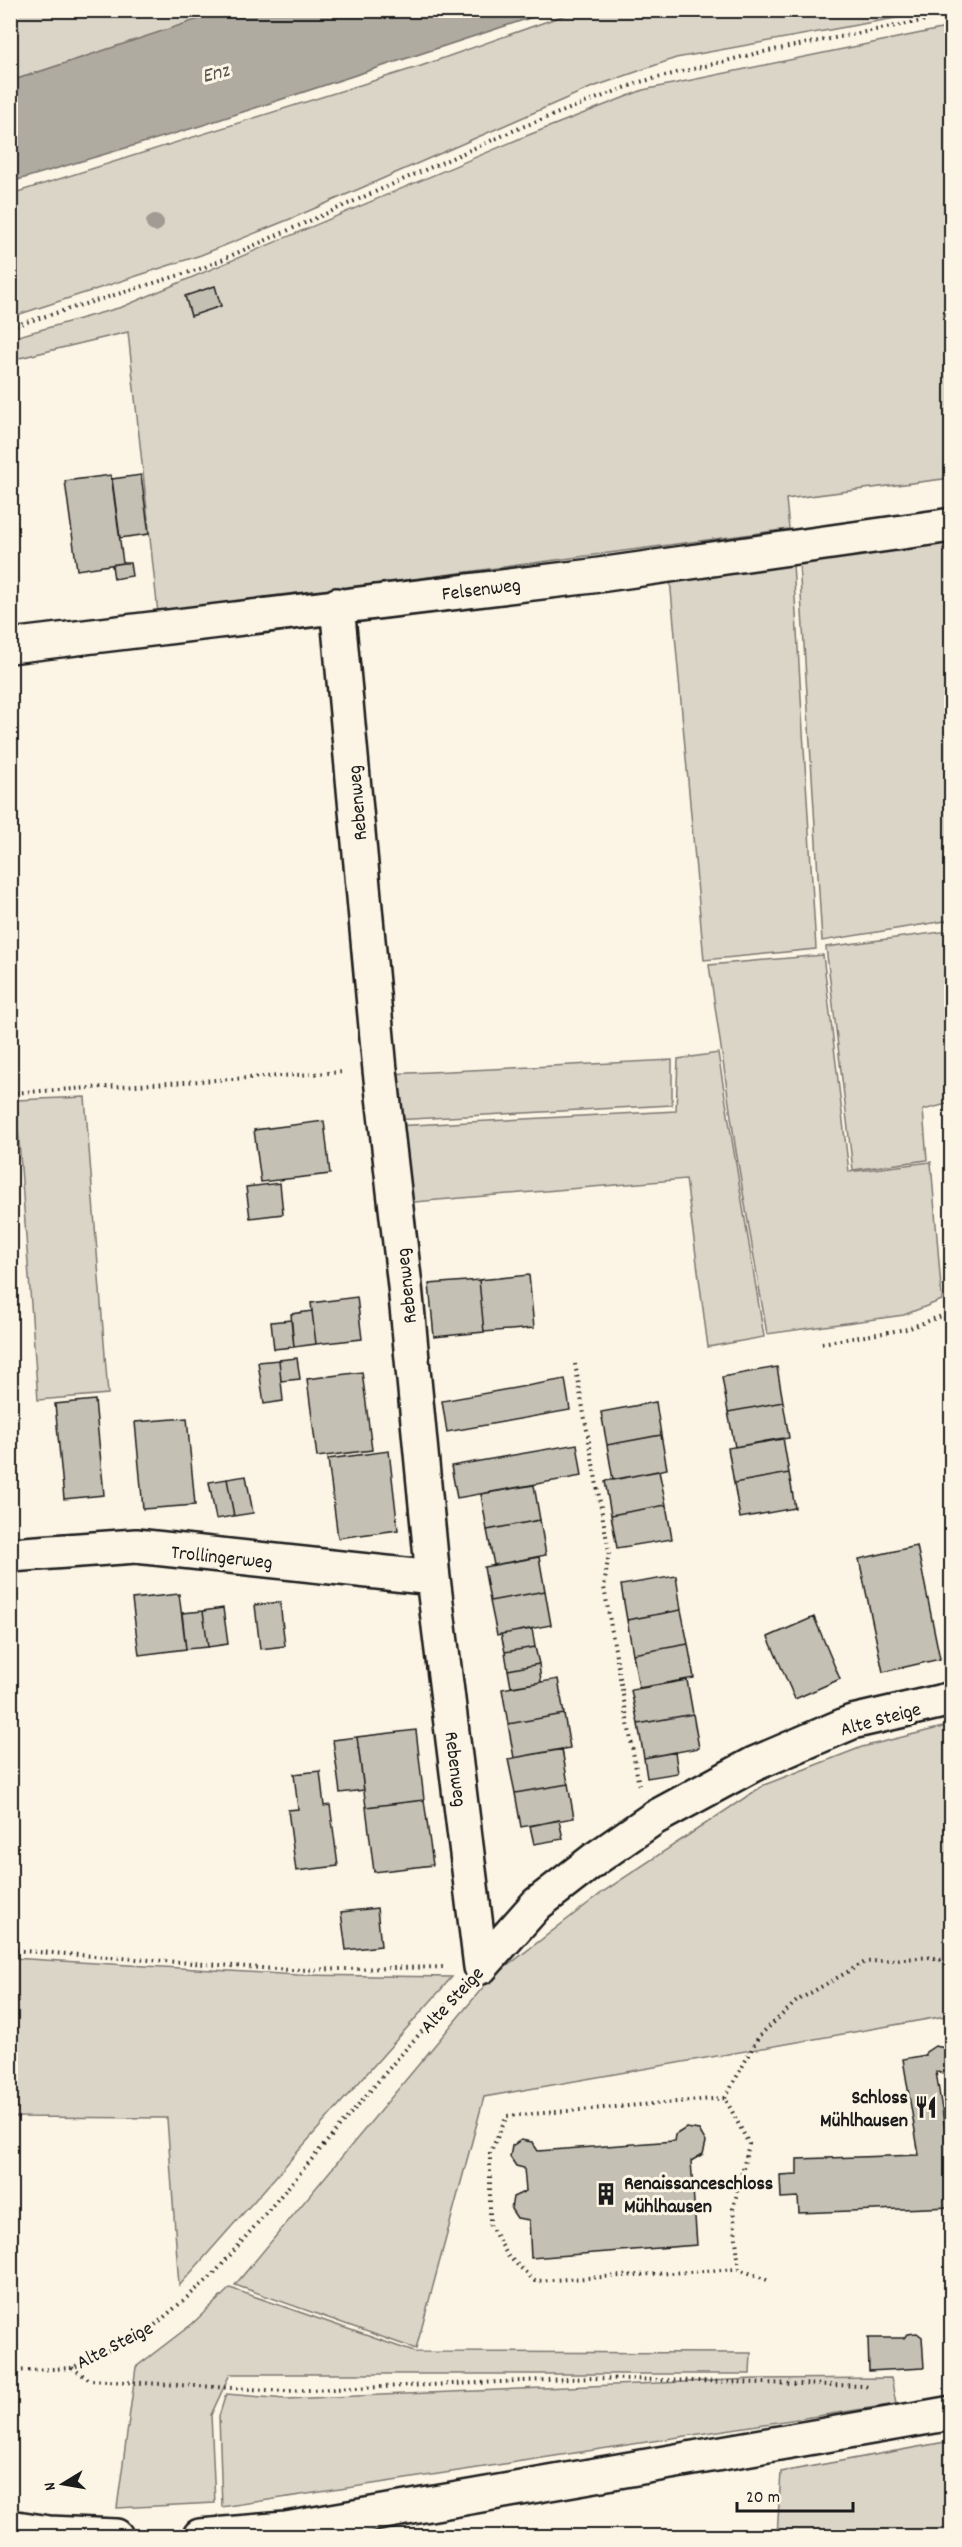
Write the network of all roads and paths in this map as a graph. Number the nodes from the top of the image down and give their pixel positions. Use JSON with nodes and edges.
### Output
{"nodes":[{"id":1,"x":951,"y":15,"type":"edge"},
{"id":2,"x":10,"y":327,"type":"edge"},
{"id":3,"x":951,"y":525,"type":"edge"},
{"id":4,"x":337,"y":605,"type":"junction"},
{"id":5,"x":10,"y":646,"type":"edge"},
{"id":6,"x":381,"y":1070,"type":"junction"},
{"id":7,"x":10,"y":1093,"type":"edge"},
{"id":8,"x":951,"y":1312,"type":"edge"},
{"id":9,"x":822,"y":1343,"type":"dead end"},
{"id":10,"x":575,"y":1364,"type":"dead end"},
{"id":11,"x":10,"y":1555,"type":"edge"},
{"id":12,"x":433,"y":1578,"type":"junction"},
{"id":13,"x":951,"y":1699,"type":"edge"},
{"id":14,"x":639,"y":1788,"type":"dead end"},
{"id":15,"x":10,"y":1950,"type":"edge"},
{"id":16,"x":951,"y":1963,"type":"edge"},
{"id":17,"x":481,"y":1966,"type":"junction"},
{"id":18,"x":725,"y":2098,"type":"junction"},
{"id":19,"x":739,"y":2269,"type":"junction"},
{"id":20,"x":770,"y":2281,"type":"dead end"},
{"id":21,"x":72,"y":2368,"type":"junction"},
{"id":22,"x":10,"y":2371,"type":"edge"},
{"id":23,"x":875,"y":2391,"type":"dead end"},
{"id":24,"x":943,"y":2414,"type":"edge"},
{"id":25,"x":10,"y":2527,"type":"edge"},
{"id":26,"x":116,"y":2536,"type":"edge"},
{"id":27,"x":200,"y":2536,"type":"edge"}],
"edges":[{"from":1,"to":2,"type":"path"},
{"from":3,"to":4,"type":"street","name":"Felsenweg"},
{"from":4,"to":5,"type":"street","name":"Felsenweg"},
{"from":4,"to":6,"type":"street","name":"Rebenweg"},
{"from":6,"to":7,"type":"path"},
{"from":6,"to":12,"type":"street","name":"Rebenweg"},
{"from":8,"to":9,"type":"path"},
{"from":10,"to":14,"type":"path"},
{"from":11,"to":12,"type":"street","name":"Trollingerweg"},
{"from":12,"to":17,"type":"street","name":"Rebenweg"},
{"from":13,"to":17,"type":"street","name":"Alte Steige"},
{"from":15,"to":17,"type":"path"},
{"from":16,"to":18,"type":"path"},
{"from":17,"to":21,"type":"path","name":"Alte Steige"},
{"from":18,"to":19,"type":"path"},
{"from":18,"to":19,"type":"path"},
{"from":19,"to":20,"type":"path"},
{"from":21,"to":22,"type":"path","name":"Alte Steige"},
{"from":21,"to":23,"type":"path"},
{"from":24,"to":27,"type":"street"},
{"from":25,"to":26,"type":"street"}]}
